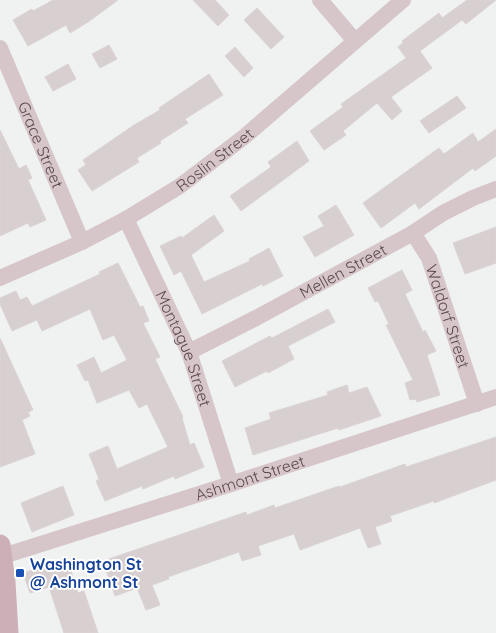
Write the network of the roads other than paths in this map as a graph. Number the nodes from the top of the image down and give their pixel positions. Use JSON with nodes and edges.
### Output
{"nodes":[{"id":1,"x":320,"y":0,"type":"edge"},
{"id":2,"x":403,"y":0,"type":"edge"},
{"id":3,"x":355,"y":41,"type":"junction"},
{"id":4,"x":0,"y":48,"type":"edge"},
{"id":5,"x":496,"y":189,"type":"edge"},
{"id":6,"x":126,"y":219,"type":"junction"},
{"id":7,"x":414,"y":232,"type":"junction"},
{"id":8,"x":82,"y":242,"type":"junction"},
{"id":9,"x":0,"y":278,"type":"edge"},
{"id":10,"x":189,"y":352,"type":"junction"},
{"id":11,"x":496,"y":397,"type":"edge"},
{"id":12,"x":477,"y":404,"type":"junction"},
{"id":13,"x":231,"y":484,"type":"junction"},
{"id":14,"x":1,"y":550,"type":"edge"},
{"id":15,"x":8,"y":633,"type":"edge"}],
"edges":[{"from":1,"to":3,"type":"street"},
{"from":2,"to":3,"type":"street","name":"Roslin Street"},
{"from":3,"to":6,"type":"street","name":"Roslin Street"},
{"from":4,"to":8,"type":"street","name":"Grace Street"},
{"from":5,"to":7,"type":"street","name":"Mellen Street"},
{"from":6,"to":8,"type":"street","name":"Roslin Street"},
{"from":6,"to":10,"type":"street","name":"Montague Street"},
{"from":7,"to":10,"type":"street","name":"Mellen Street"},
{"from":7,"to":12,"type":"street","name":"Waldorf Street"},
{"from":8,"to":9,"type":"street","name":"Roslin Street"},
{"from":10,"to":13,"type":"street","name":"Montague Street"},
{"from":11,"to":12,"type":"street","name":"Ashmont Street"},
{"from":12,"to":13,"type":"street","name":"Ashmont Street"},
{"from":13,"to":14,"type":"street","name":"Ashmont Street"},
{"from":14,"to":15,"type":"main road"}]}
